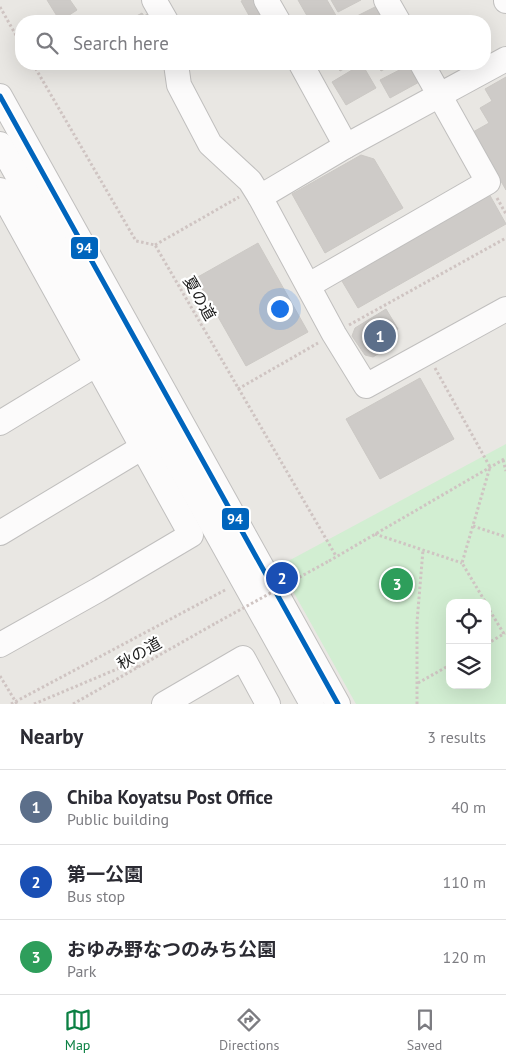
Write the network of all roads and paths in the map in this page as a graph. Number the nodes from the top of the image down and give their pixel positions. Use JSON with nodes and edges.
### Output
{"nodes":[{"id":1,"x":154,"y":0,"type":"edge"},
{"id":2,"x":266,"y":0,"type":"edge"},
{"id":3,"x":386,"y":0,"type":"edge"},
{"id":4,"x":0,"y":7,"type":"edge"},
{"id":5,"x":163,"y":15,"type":"edge"},
{"id":6,"x":275,"y":15,"type":"edge"},
{"id":7,"x":395,"y":15,"type":"edge"},
{"id":8,"x":15,"y":33,"type":"edge"},
{"id":9,"x":506,"y":59,"type":"edge"},
{"id":10,"x":491,"y":67,"type":"edge"},
{"id":11,"x":36,"y":70,"type":"edge"},
{"id":12,"x":177,"y":70,"type":"edge"},
{"id":13,"x":304,"y":70,"type":"edge"},
{"id":14,"x":425,"y":70,"type":"edge"},
{"id":15,"x":485,"y":70,"type":"edge"},
{"id":16,"x":439,"y":94,"type":"junction"},
{"id":17,"x":0,"y":96,"type":"edge"},
{"id":18,"x":0,"y":144,"type":"edge"},
{"id":19,"x":346,"y":146,"type":"junction"},
{"id":20,"x":0,"y":190,"type":"edge"},
{"id":21,"x":257,"y":192,"type":"junction"},
{"id":22,"x":506,"y":238,"type":"edge"},
{"id":23,"x":155,"y":246,"type":"junction"},
{"id":24,"x":309,"y":285,"type":"junction"},
{"id":25,"x":506,"y":309,"type":"edge"},
{"id":26,"x":334,"y":334,"type":"junction"},
{"id":27,"x":426,"y":352,"type":"junction"},
{"id":28,"x":96,"y":364,"type":"junction"},
{"id":29,"x":238,"y":389,"type":"junction"},
{"id":30,"x":2,"y":416,"type":"edge"},
{"id":31,"x":142,"y":447,"type":"junction"},
{"id":32,"x":504,"y":459,"type":"edge"},
{"id":33,"x":490,"y":467,"type":"junction"},
{"id":34,"x":506,"y":471,"type":"edge"},
{"id":35,"x":473,"y":526,"type":"junction"},
{"id":36,"x":0,"y":533,"type":"edge"},
{"id":37,"x":374,"y":534,"type":"junction"},
{"id":38,"x":506,"y":537,"type":"edge"},
{"id":39,"x":423,"y":550,"type":"junction"},
{"id":40,"x":336,"y":556,"type":"junction"},
{"id":41,"x":462,"y":563,"type":"junction"},
{"id":42,"x":243,"y":580,"type":"junction"},
{"id":43,"x":483,"y":599,"type":"edge"},
{"id":44,"x":491,"y":612,"type":"edge"},
{"id":45,"x":505,"y":634,"type":"edge"},
{"id":46,"x":491,"y":642,"type":"edge"},
{"id":47,"x":0,"y":645,"type":"edge"},
{"id":48,"x":140,"y":667,"type":"junction"},
{"id":49,"x":446,"y":667,"type":"edge"},
{"id":50,"x":0,"y":676,"type":"edge"},
{"id":51,"x":417,"y":683,"type":"junction"},
{"id":52,"x":16,"y":703,"type":"edge"},
{"id":53,"x":11,"y":704,"type":"edge"},
{"id":54,"x":34,"y":704,"type":"edge"},
{"id":55,"x":73,"y":704,"type":"edge"},
{"id":56,"x":164,"y":704,"type":"edge"},
{"id":57,"x":268,"y":704,"type":"edge"},
{"id":58,"x":312,"y":704,"type":"edge"},
{"id":59,"x":338,"y":704,"type":"edge"},
{"id":60,"x":418,"y":704,"type":"edge"}],
"edges":[{"from":1,"to":5,"type":"street"},
{"from":2,"to":6,"type":"street"},
{"from":3,"to":7,"type":"street"},
{"from":4,"to":8,"type":"path"},
{"from":9,"to":10,"type":"street"},
{"from":11,"to":23,"type":"path"},
{"from":12,"to":21,"type":"street"},
{"from":13,"to":19,"type":"street"},
{"from":14,"to":16,"type":"street"},
{"from":15,"to":16,"type":"street"},
{"from":16,"to":19,"type":"street"},
{"from":16,"to":24,"type":"street"},
{"from":17,"to":59,"type":"street"},
{"from":18,"to":42,"type":"street"},
{"from":19,"to":21,"type":"street"},
{"from":20,"to":28,"type":"street"},
{"from":21,"to":23,"type":"path"},
{"from":21,"to":24,"type":"street"},
{"from":22,"to":26,"type":"path"},
{"from":23,"to":29,"type":"path","name":"夏の道"},
{"from":24,"to":26,"type":"street"},
{"from":25,"to":27,"type":"street"},
{"from":26,"to":27,"type":"street"},
{"from":26,"to":29,"type":"path"},
{"from":27,"to":33,"type":"path"},
{"from":28,"to":30,"type":"street"},
{"from":28,"to":31,"type":"street"},
{"from":29,"to":40,"type":"path","name":"夏の道"},
{"from":31,"to":36,"type":"street"},
{"from":31,"to":47,"type":"street"},
{"from":32,"to":33,"type":"path","name":"秋の道"},
{"from":32,"to":34,"type":"path"},
{"from":33,"to":35,"type":"path"},
{"from":33,"to":37,"type":"path","name":"秋の道"},
{"from":35,"to":38,"type":"path"},
{"from":35,"to":41,"type":"path"},
{"from":37,"to":39,"type":"path"},
{"from":37,"to":40,"type":"path","name":"秋の道"},
{"from":39,"to":41,"type":"path"},
{"from":39,"to":51,"type":"path"},
{"from":40,"to":48,"type":"path","name":"秋の道","bridge":true},
{"from":41,"to":43,"type":"path"},
{"from":42,"to":52,"type":"path"},
{"from":42,"to":58,"type":"street"},
{"from":44,"to":45,"type":"path"},
{"from":45,"to":46,"type":"path"},
{"from":48,"to":54,"type":"path"},
{"from":48,"to":55,"type":"path","name":"秋の道"},
{"from":49,"to":51,"type":"path"},
{"from":50,"to":52,"type":"path"},
{"from":51,"to":60,"type":"path"},
{"from":52,"to":53,"type":"path"},
{"from":56,"to":57,"type":"street"}]}
